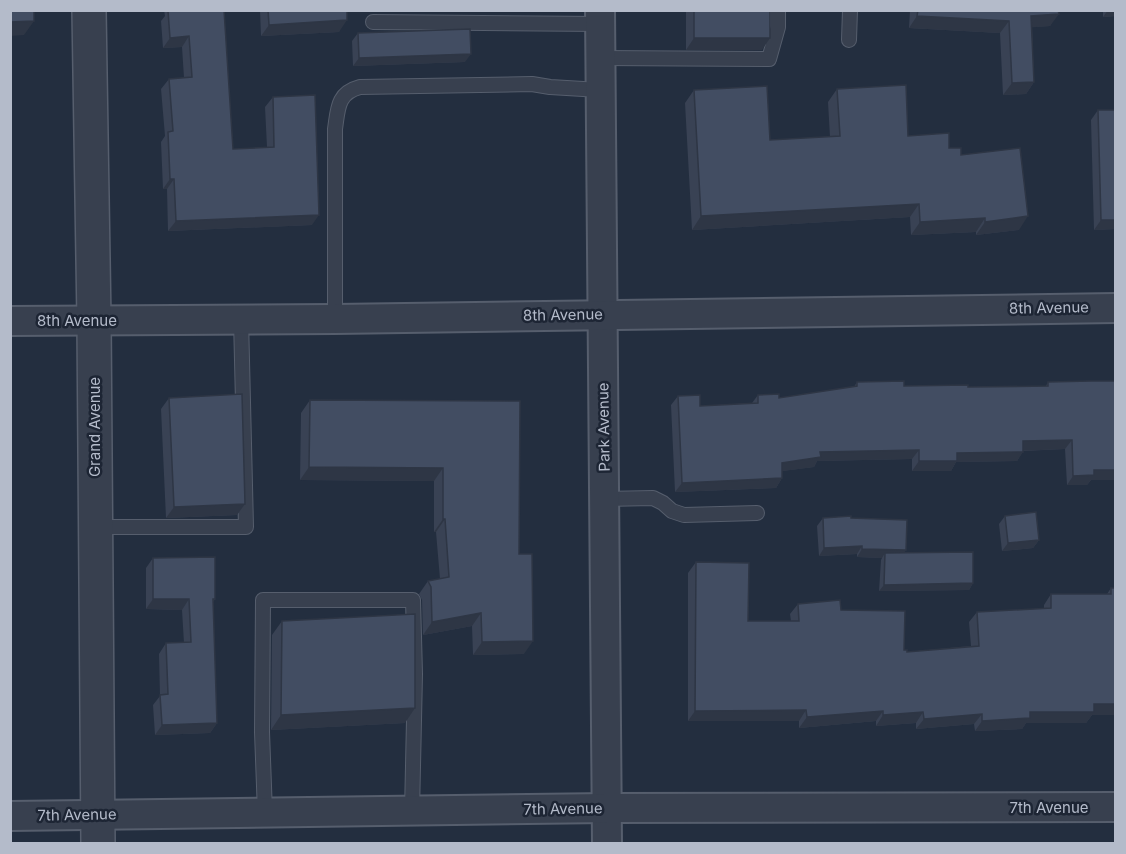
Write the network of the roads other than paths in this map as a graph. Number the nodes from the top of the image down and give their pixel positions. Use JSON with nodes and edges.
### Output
{"nodes":[{"id":1,"x":89,"y":10,"type":"edge"},
{"id":2,"x":778,"y":10,"type":"edge"},
{"id":3,"x":850,"y":10,"type":"edge"},
{"id":4,"x":600,"y":17,"type":"edge"},
{"id":5,"x":373,"y":22,"type":"dead end"},
{"id":6,"x":849,"y":40,"type":"dead end"},
{"id":7,"x":600,"y":58,"type":"junction"},
{"id":8,"x":600,"y":90,"type":"junction"},
{"id":9,"x":1116,"y":308,"type":"edge"},
{"id":10,"x":602,"y":314,"type":"junction"},
{"id":11,"x":240,"y":319,"type":"junction"},
{"id":12,"x":335,"y":319,"type":"junction"},
{"id":13,"x":10,"y":321,"type":"edge"},
{"id":14,"x":94,"y":321,"type":"junction"},
{"id":15,"x":604,"y":499,"type":"junction"},
{"id":16,"x":757,"y":513,"type":"dead end"},
{"id":17,"x":95,"y":527,"type":"junction"},
{"id":18,"x":1116,"y":807,"type":"edge"},
{"id":19,"x":607,"y":808,"type":"junction"},
{"id":20,"x":412,"y":812,"type":"junction"},
{"id":21,"x":265,"y":813,"type":"junction"},
{"id":22,"x":10,"y":816,"type":"edge"},
{"id":23,"x":98,"y":829,"type":"edge"},
{"id":24,"x":607,"y":843,"type":"edge"}],
"edges":[{"from":1,"to":14,"type":"street","name":"Grand Avenue"},
{"from":2,"to":7,"type":"lane"},
{"from":3,"to":6,"type":"lane"},
{"from":4,"to":5,"type":"lane"},
{"from":4,"to":7,"type":"street","name":"Park Avenue"},
{"from":7,"to":8,"type":"street","name":"Park Avenue"},
{"from":8,"to":10,"type":"street","name":"Park Avenue"},
{"from":8,"to":12,"type":"lane"},
{"from":9,"to":10,"type":"street","name":"8th Avenue"},
{"from":10,"to":12,"type":"street","name":"8th Avenue"},
{"from":10,"to":15,"type":"street","name":"Park Avenue"},
{"from":11,"to":12,"type":"street","name":"8th Avenue"},
{"from":11,"to":14,"type":"street","name":"8th Avenue"},
{"from":11,"to":17,"type":"lane"},
{"from":13,"to":14,"type":"street","name":"8th Avenue"},
{"from":14,"to":17,"type":"street","name":"Grand Avenue"},
{"from":15,"to":16,"type":"lane"},
{"from":15,"to":19,"type":"street","name":"Park Avenue"},
{"from":17,"to":23,"type":"street","name":"Grand Avenue"},
{"from":18,"to":19,"type":"street","name":"7th Avenue"},
{"from":19,"to":20,"type":"street","name":"7th Avenue"},
{"from":19,"to":24,"type":"street","name":"Park Avenue"},
{"from":20,"to":21,"type":"street","name":"7th Avenue"},
{"from":20,"to":21,"type":"lane"},
{"from":21,"to":23,"type":"street","name":"7th Avenue"},
{"from":22,"to":23,"type":"street","name":"7th Avenue"}]}
